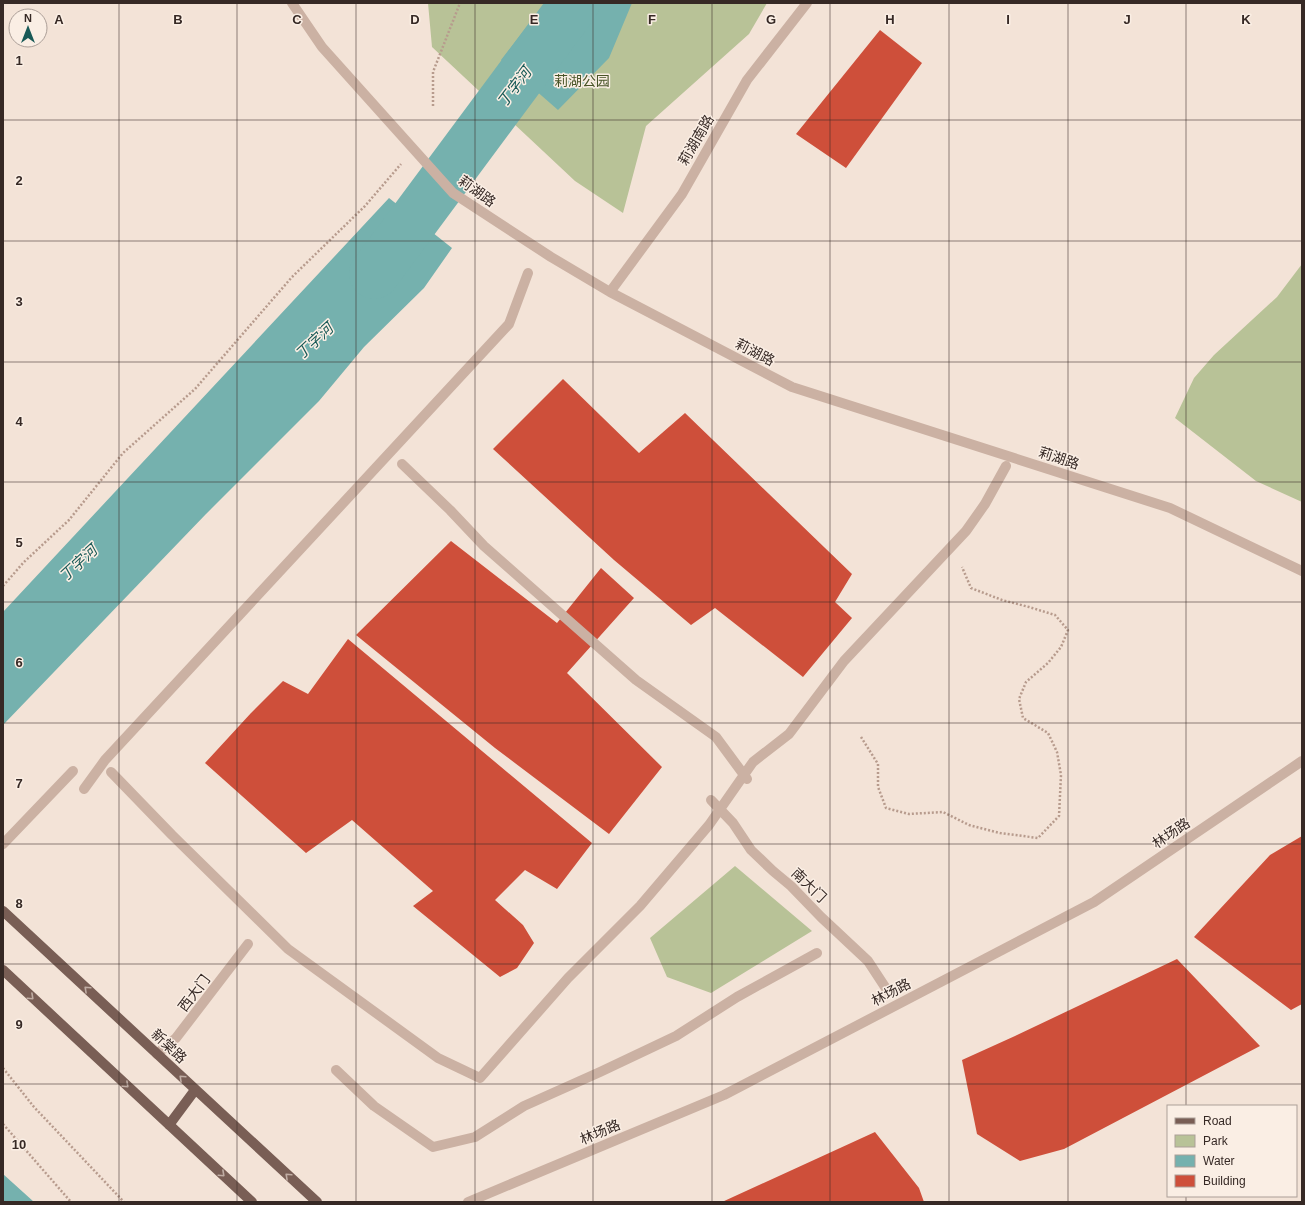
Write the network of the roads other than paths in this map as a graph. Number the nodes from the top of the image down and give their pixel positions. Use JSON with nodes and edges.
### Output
{"nodes":[{"id":1,"x":292,"y":3,"type":"edge"},
{"id":2,"x":807,"y":3,"type":"edge"},
{"id":3,"x":528,"y":273,"type":"dead end"},
{"id":4,"x":610,"y":292,"type":"junction"},
{"id":5,"x":402,"y":464,"type":"dead end"},
{"id":6,"x":1006,"y":466,"type":"dead end"},
{"id":7,"x":1302,"y":571,"type":"edge"},
{"id":8,"x":1302,"y":761,"type":"edge"},
{"id":9,"x":73,"y":770,"type":"dead end"},
{"id":10,"x":111,"y":772,"type":"dead end"},
{"id":11,"x":747,"y":779,"type":"dead end"},
{"id":12,"x":84,"y":789,"type":"dead end"},
{"id":13,"x":711,"y":800,"type":"dead end"},
{"id":14,"x":3,"y":844,"type":"edge"},
{"id":15,"x":3,"y":911,"type":"edge"},
{"id":16,"x":248,"y":944,"type":"dead end"},
{"id":17,"x":817,"y":953,"type":"dead end"},
{"id":18,"x":3,"y":970,"type":"edge"},
{"id":19,"x":887,"y":990,"type":"dead end"},
{"id":20,"x":157,"y":1054,"type":"junction"},
{"id":21,"x":336,"y":1070,"type":"dead end"},
{"id":22,"x":195,"y":1090,"type":"junction"},
{"id":23,"x":169,"y":1125,"type":"junction"},
{"id":24,"x":252,"y":1202,"type":"edge"},
{"id":25,"x":316,"y":1202,"type":"edge"},
{"id":26,"x":468,"y":1202,"type":"edge"}],
"edges":[{"from":1,"to":4,"type":"street","name":"莉湖路"},
{"from":2,"to":4,"type":"street","name":"莉湖南路"},
{"from":3,"to":12,"type":"street"},
{"from":4,"to":7,"type":"street","name":"莉湖路"},
{"from":5,"to":11,"type":"street"},
{"from":6,"to":10,"type":"street"},
{"from":8,"to":26,"type":"street","name":"林场路"},
{"from":9,"to":14,"type":"street"},
{"from":13,"to":19,"type":"street","name":"南大门"},
{"from":20,"to":15,"type":"main road","name":"新棠路","one_way":true},
{"from":16,"to":20,"type":"street","name":"西大门"},
{"from":17,"to":21,"type":"street"},
{"from":18,"to":23,"type":"main road","one_way":true},
{"from":22,"to":20,"type":"main road","name":"新棠路","one_way":true},
{"from":22,"to":23,"type":"main road"},
{"from":25,"to":22,"type":"main road","name":"新棠路","one_way":true},
{"from":23,"to":24,"type":"main road","one_way":true}]}
